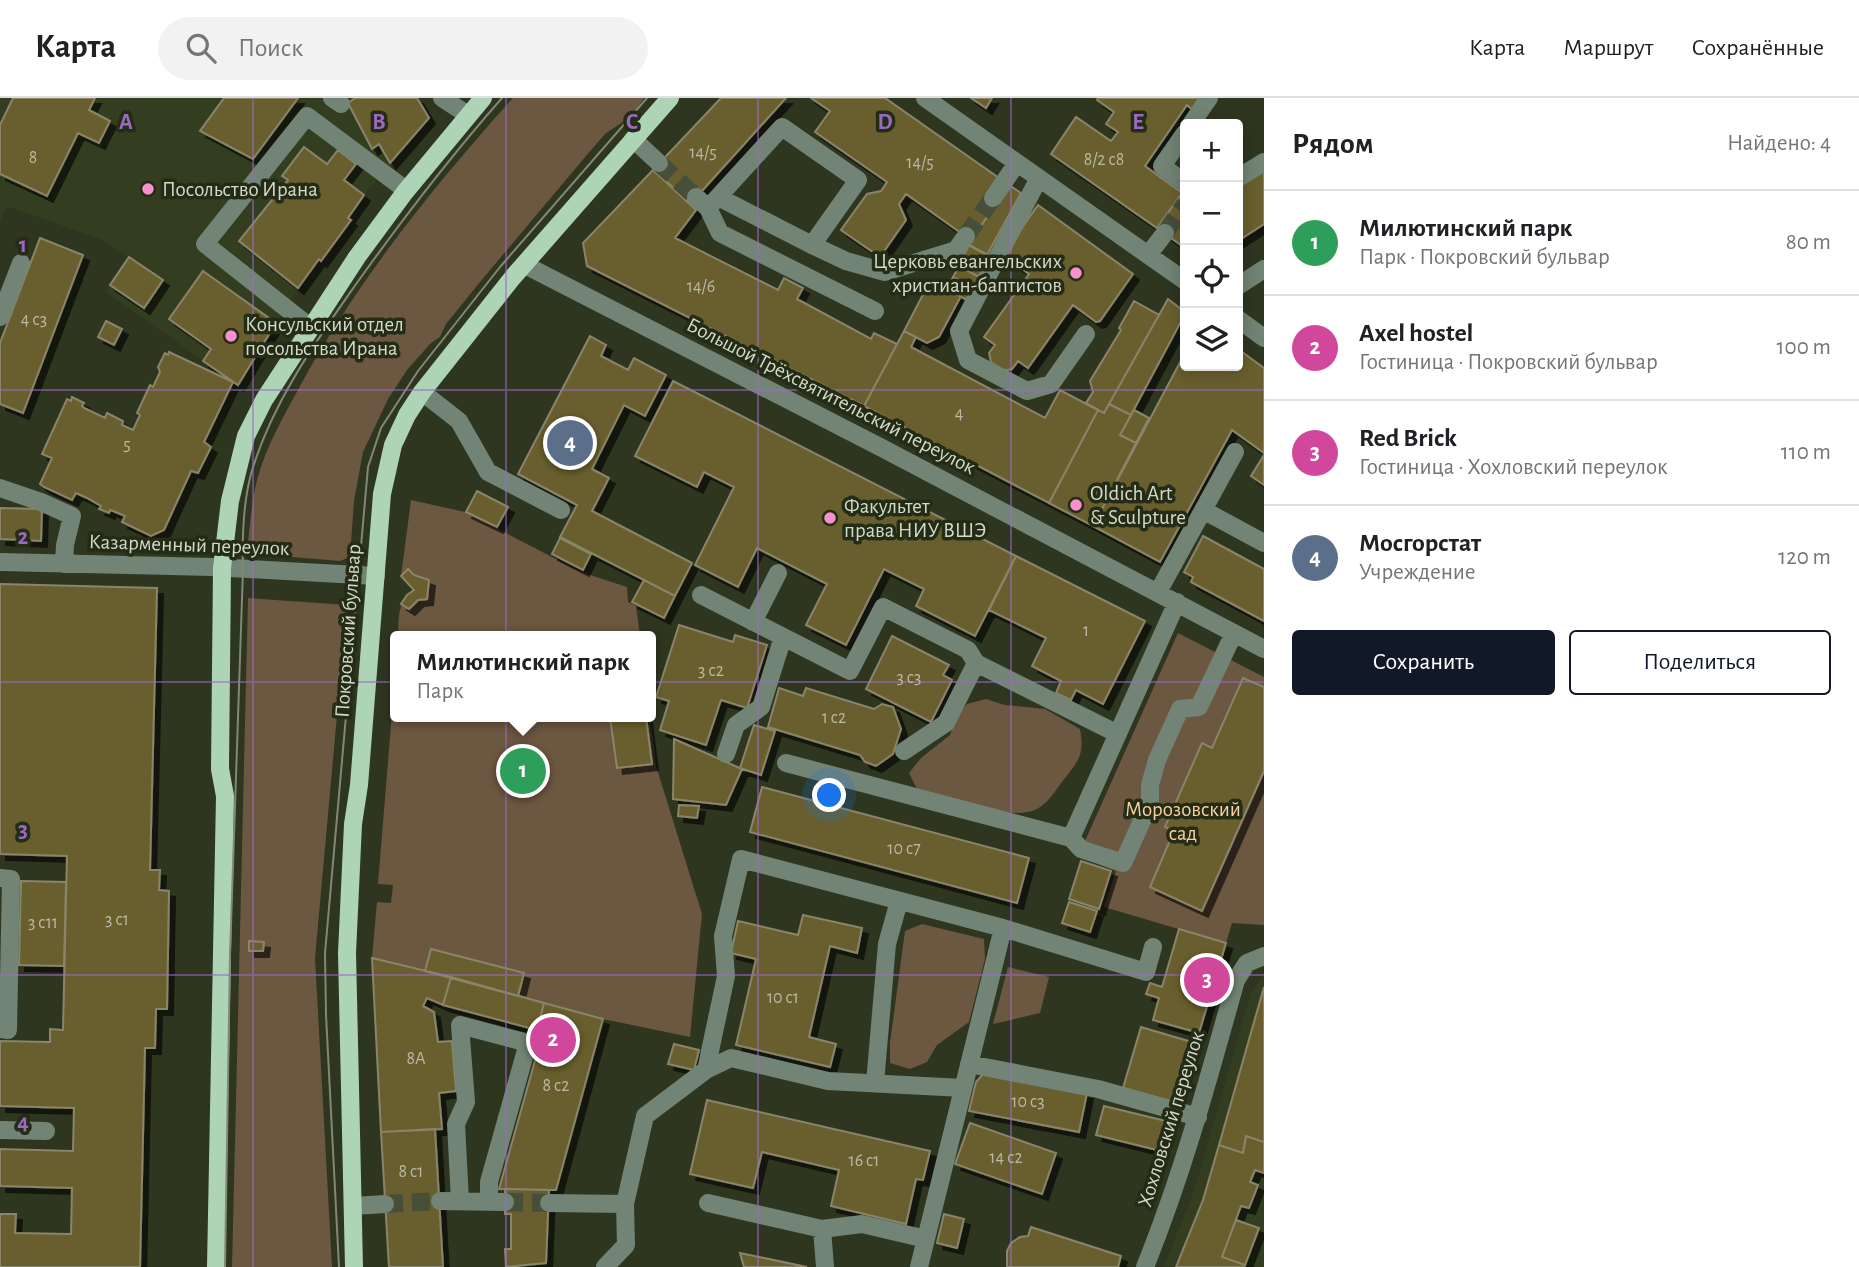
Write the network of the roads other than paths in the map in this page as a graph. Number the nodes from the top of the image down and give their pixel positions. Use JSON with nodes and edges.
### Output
{"nodes":[{"id":1,"x":442,"y":98,"type":"edge"},
{"id":2,"x":483,"y":98,"type":"edge"},
{"id":3,"x":670,"y":98,"type":"edge"},
{"id":4,"x":925,"y":98,"type":"edge"},
{"id":5,"x":1209,"y":98,"type":"edge"},
{"id":6,"x":468,"y":115,"type":"junction"},
{"id":7,"x":1194,"y":119,"type":"edge"},
{"id":8,"x":633,"y":139,"type":"junction"},
{"id":9,"x":1180,"y":140,"type":"edge"},
{"id":10,"x":1264,"y":162,"type":"edge"},
{"id":11,"x":659,"y":163,"type":"tunnel mouth"},
{"id":12,"x":1017,"y":163,"type":"junction"},
{"id":13,"x":1243,"y":175,"type":"edge"},
{"id":14,"x":1039,"y":178,"type":"junction"},
{"id":15,"x":1180,"y":179,"type":"edge"},
{"id":16,"x":406,"y":190,"type":"junction"},
{"id":17,"x":993,"y":198,"type":"tunnel mouth"},
{"id":18,"x":707,"y":201,"type":"junction"},
{"id":19,"x":1165,"y":233,"type":"tunnel mouth"},
{"id":20,"x":966,"y":236,"type":"tunnel mouth"},
{"id":21,"x":812,"y":245,"type":"junction"},
{"id":22,"x":1149,"y":255,"type":"junction"},
{"id":23,"x":21,"y":263,"type":"dead end"},
{"id":24,"x":525,"y":265,"type":"junction"},
{"id":25,"x":1264,"y":269,"type":"edge"},
{"id":26,"x":1180,"y":277,"type":"edge"},
{"id":27,"x":1243,"y":283,"type":"edge"},
{"id":28,"x":4,"y":295,"type":"edge"},
{"id":29,"x":875,"y":311,"type":"dead end"},
{"id":30,"x":0,"y":317,"type":"edge"},
{"id":31,"x":1243,"y":323,"type":"edge"},
{"id":32,"x":310,"y":327,"type":"junction"},
{"id":33,"x":1086,"y":334,"type":"dead end"},
{"id":34,"x":1264,"y":338,"type":"edge"},
{"id":35,"x":422,"y":392,"type":"junction"},
{"id":36,"x":1235,"y":452,"type":"dead end"},
{"id":37,"x":0,"y":488,"type":"edge"},
{"id":38,"x":561,"y":510,"type":"dead end"},
{"id":39,"x":1203,"y":510,"type":"junction"},
{"id":40,"x":1264,"y":543,"type":"edge"},
{"id":41,"x":0,"y":562,"type":"edge"},
{"id":42,"x":64,"y":564,"type":"junction"},
{"id":43,"x":222,"y":568,"type":"junction"},
{"id":44,"x":778,"y":573,"type":"dead end"},
{"id":45,"x":376,"y":576,"type":"junction"},
{"id":46,"x":1158,"y":592,"type":"junction"},
{"id":47,"x":701,"y":595,"type":"dead end"},
{"id":48,"x":1177,"y":602,"type":"junction"},
{"id":49,"x":753,"y":622,"type":"junction"},
{"id":50,"x":1234,"y":633,"type":"junction"},
{"id":51,"x":783,"y":637,"type":"junction"},
{"id":52,"x":1264,"y":649,"type":"edge"},
{"id":53,"x":976,"y":663,"type":"junction"},
{"id":54,"x":1118,"y":734,"type":"junction"},
{"id":55,"x":904,"y":751,"type":"dead end"},
{"id":56,"x":726,"y":754,"type":"dead end"},
{"id":57,"x":786,"y":762,"type":"dead end"},
{"id":58,"x":1071,"y":838,"type":"junction"},
{"id":59,"x":0,"y":878,"type":"edge"},
{"id":60,"x":899,"y":901,"type":"junction"},
{"id":61,"x":1003,"y":928,"type":"junction"},
{"id":62,"x":1153,"y":947,"type":"dead end"},
{"id":63,"x":1264,"y":956,"type":"edge"},
{"id":64,"x":0,"y":1030,"type":"edge"},
{"id":65,"x":969,"y":1064,"type":"junction"},
{"id":66,"x":706,"y":1070,"type":"junction"},
{"id":67,"x":875,"y":1083,"type":"junction"},
{"id":68,"x":963,"y":1088,"type":"junction"},
{"id":69,"x":1198,"y":1117,"type":"junction"},
{"id":70,"x":0,"y":1130,"type":"edge"},
{"id":71,"x":46,"y":1131,"type":"dead end"},
{"id":72,"x":440,"y":1201,"type":"tunnel mouth"},
{"id":73,"x":460,"y":1201,"type":"junction"},
{"id":74,"x":549,"y":1203,"type":"tunnel mouth"},
{"id":75,"x":708,"y":1203,"type":"dead end"},
{"id":76,"x":385,"y":1204,"type":"tunnel mouth"},
{"id":77,"x":625,"y":1204,"type":"junction"},
{"id":78,"x":352,"y":1206,"type":"junction"},
{"id":79,"x":822,"y":1229,"type":"junction"},
{"id":80,"x":926,"y":1239,"type":"junction"},
{"id":81,"x":216,"y":1267,"type":"edge"},
{"id":82,"x":355,"y":1267,"type":"edge"},
{"id":83,"x":606,"y":1267,"type":"edge"},
{"id":84,"x":825,"y":1267,"type":"edge"},
{"id":85,"x":919,"y":1267,"type":"edge"},
{"id":86,"x":1145,"y":1267,"type":"edge"}],
"edges":[{"from":1,"to":6,"type":"street"},
{"from":2,"to":6,"type":"main road"},
{"from":3,"to":8,"type":"main road","name":"Покровский бульвар"},
{"from":4,"to":12,"type":"street"},
{"from":5,"to":7,"type":"street"},
{"from":6,"to":16,"type":"main road"},
{"from":8,"to":11,"type":"street"},
{"from":8,"to":24,"type":"main road","name":"Покровский бульвар"},
{"from":9,"to":15,"type":"street"},
{"from":10,"to":13,"type":"street"},
{"from":12,"to":14,"type":"street"},
{"from":12,"to":17,"type":"street"},
{"from":14,"to":22,"type":"street"},
{"from":14,"to":33,"type":"street"},
{"from":16,"to":32,"type":"main road"},
{"from":16,"to":32,"type":"street"},
{"from":18,"to":21,"type":"street"},
{"from":18,"to":21,"type":"street"},
{"from":18,"to":29,"type":"street"},
{"from":19,"to":22,"type":"street"},
{"from":20,"to":21,"type":"street"},
{"from":22,"to":26,"type":"street"},
{"from":23,"to":28,"type":"street"},
{"from":24,"to":35,"type":"main road","name":"Покровский бульвар"},
{"from":24,"to":46,"type":"street","name":"Большой Трёхсвятительский переулок"},
{"from":25,"to":27,"type":"street"},
{"from":28,"to":30,"type":"street"},
{"from":31,"to":34,"type":"street"},
{"from":32,"to":43,"type":"main road"},
{"from":35,"to":38,"type":"street"},
{"from":35,"to":45,"type":"main road","name":"Покровский бульвар"},
{"from":36,"to":39,"type":"street"},
{"from":37,"to":42,"type":"street"},
{"from":39,"to":40,"type":"street"},
{"from":39,"to":46,"type":"street"},
{"from":41,"to":42,"type":"street","name":"Казарменный переулок"},
{"from":42,"to":43,"type":"street","name":"Казарменный переулок"},
{"from":43,"to":45,"type":"street","name":"Казарменный переулок"},
{"from":43,"to":81,"type":"main road"},
{"from":44,"to":49,"type":"street"},
{"from":45,"to":78,"type":"main road","name":"Покровский бульвар"},
{"from":46,"to":48,"type":"street","name":"Большой Трёхсвятительский переулок"},
{"from":47,"to":49,"type":"street"},
{"from":48,"to":50,"type":"street","name":"Большой Трёхсвятительский переулок"},
{"from":48,"to":54,"type":"street"},
{"from":49,"to":51,"type":"street"},
{"from":50,"to":52,"type":"street","name":"Большой Трёхсвятительский переулок"},
{"from":50,"to":58,"type":"street"},
{"from":51,"to":53,"type":"street"},
{"from":51,"to":56,"type":"street"},
{"from":53,"to":54,"type":"street"},
{"from":53,"to":55,"type":"street"},
{"from":54,"to":58,"type":"street"},
{"from":57,"to":58,"type":"street"},
{"from":59,"to":64,"type":"street"},
{"from":60,"to":61,"type":"street"},
{"from":60,"to":66,"type":"street"},
{"from":60,"to":67,"type":"street"},
{"from":61,"to":62,"type":"street"},
{"from":61,"to":65,"type":"street"},
{"from":63,"to":69,"type":"street","name":"Хохловский переулок"},
{"from":65,"to":68,"type":"street"},
{"from":65,"to":69,"type":"street"},
{"from":66,"to":67,"type":"street"},
{"from":66,"to":77,"type":"street"},
{"from":67,"to":68,"type":"street"},
{"from":68,"to":80,"type":"street"},
{"from":69,"to":86,"type":"street","name":"Хохловский переулок"},
{"from":70,"to":71,"type":"street"},
{"from":72,"to":73,"type":"street"},
{"from":73,"to":73,"type":"street"},
{"from":74,"to":77,"type":"street"},
{"from":75,"to":79,"type":"street"},
{"from":76,"to":78,"type":"street"},
{"from":77,"to":83,"type":"street"},
{"from":78,"to":82,"type":"main road","name":"Покровский бульвар"},
{"from":79,"to":80,"type":"street"},
{"from":79,"to":84,"type":"street"},
{"from":80,"to":85,"type":"street"}]}
